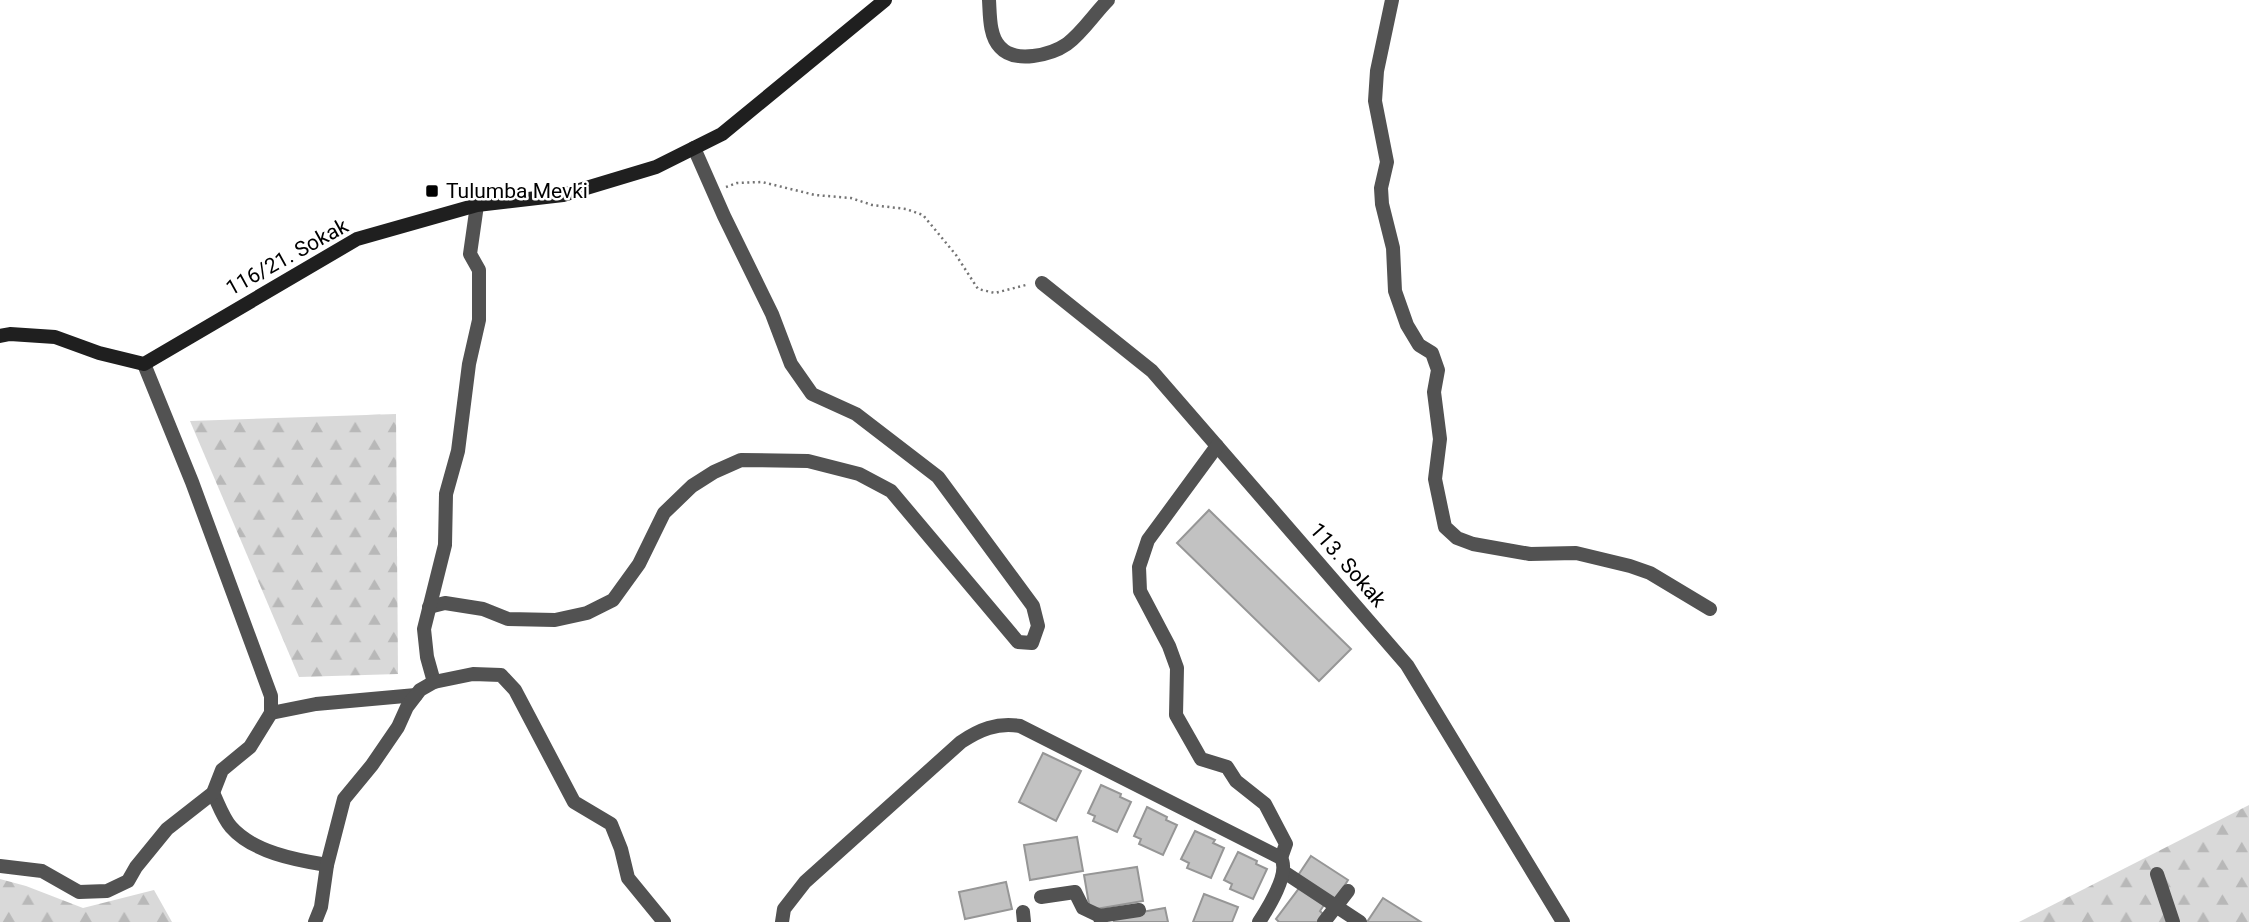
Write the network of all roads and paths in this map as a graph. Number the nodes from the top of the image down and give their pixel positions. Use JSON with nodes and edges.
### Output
{"nodes":[{"id":1,"x":885,"y":0,"type":"edge"},
{"id":2,"x":989,"y":0,"type":"edge"},
{"id":3,"x":1108,"y":0,"type":"edge"},
{"id":4,"x":1392,"y":0,"type":"edge"},
{"id":5,"x":694,"y":148,"type":"junction"},
{"id":6,"x":714,"y":193,"type":"junction"},
{"id":7,"x":478,"y":205,"type":"junction"},
{"id":8,"x":1042,"y":283,"type":"joint"},
{"id":9,"x":0,"y":336,"type":"edge"},
{"id":10,"x":144,"y":364,"type":"junction"},
{"id":11,"x":1217,"y":446,"type":"junction"},
{"id":12,"x":429,"y":607,"type":"junction"},
{"id":13,"x":1710,"y":609,"type":"dead end"},
{"id":14,"x":434,"y":682,"type":"junction"},
{"id":15,"x":416,"y":695,"type":"junction"},
{"id":16,"x":271,"y":713,"type":"junction"},
{"id":17,"x":213,"y":793,"type":"junction"},
{"id":18,"x":327,"y":865,"type":"junction"},
{"id":19,"x":1283,"y":865,"type":"junction"},
{"id":20,"x":0,"y":866,"type":"edge"},
{"id":21,"x":2157,"y":874,"type":"dead end"},
{"id":22,"x":1348,"y":891,"type":"dead end"},
{"id":23,"x":1041,"y":897,"type":"dead end"},
{"id":24,"x":1336,"y":906,"type":"junction"},
{"id":25,"x":1139,"y":909,"type":"dead end"},
{"id":26,"x":1100,"y":919,"type":"edge"},
{"id":27,"x":1266,"y":920,"type":"edge"},
{"id":28,"x":315,"y":922,"type":"edge"},
{"id":29,"x":664,"y":922,"type":"edge"},
{"id":30,"x":782,"y":922,"type":"edge"},
{"id":31,"x":1324,"y":922,"type":"edge"},
{"id":32,"x":1360,"y":922,"type":"edge"},
{"id":33,"x":1563,"y":922,"type":"edge"},
{"id":34,"x":2173,"y":922,"type":"edge"}],
"edges":[{"from":1,"to":5,"type":"street","name":"116/21. Sokak"},
{"from":2,"to":3,"type":"street"},
{"from":4,"to":13,"type":"street"},
{"from":5,"to":6,"type":"street"},
{"from":5,"to":7,"type":"street","name":"116/21. Sokak"},
{"from":6,"to":8,"type":"path"},
{"from":6,"to":12,"type":"street"},
{"from":7,"to":10,"type":"street","name":"116/21. Sokak"},
{"from":7,"to":12,"type":"street"},
{"from":8,"to":11,"type":"street","name":"113. Sokak"},
{"from":9,"to":10,"type":"street"},
{"from":10,"to":16,"type":"street"},
{"from":11,"to":19,"type":"street"},
{"from":11,"to":33,"type":"street","name":"113. Sokak"},
{"from":12,"to":14,"type":"street"},
{"from":14,"to":15,"type":"street"},
{"from":14,"to":29,"type":"street"},
{"from":15,"to":16,"type":"street"},
{"from":15,"to":18,"type":"street"},
{"from":16,"to":17,"type":"street"},
{"from":17,"to":18,"type":"street"},
{"from":17,"to":20,"type":"street"},
{"from":18,"to":28,"type":"street"},
{"from":19,"to":24,"type":"street"},
{"from":19,"to":27,"type":"street"},
{"from":19,"to":30,"type":"street"},
{"from":21,"to":34,"type":"street"},
{"from":22,"to":24,"type":"street"},
{"from":23,"to":26,"type":"street"},
{"from":24,"to":31,"type":"street"},
{"from":24,"to":32,"type":"street"},
{"from":25,"to":26,"type":"street"}]}
